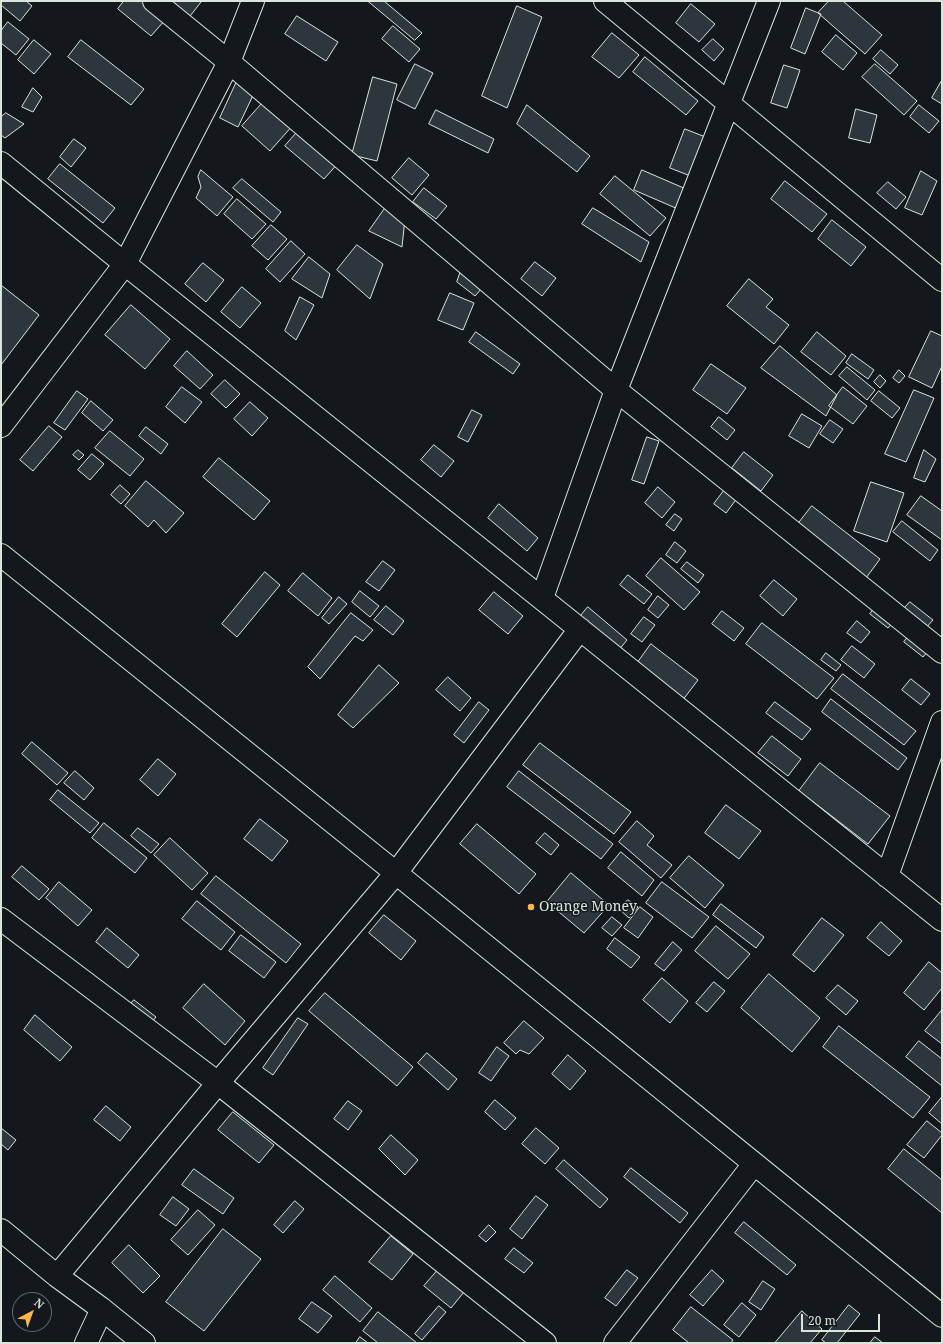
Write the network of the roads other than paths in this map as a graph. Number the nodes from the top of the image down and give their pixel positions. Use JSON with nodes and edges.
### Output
{"nodes":[{"id":1,"x":154,"y":1,"type":"edge"},
{"id":2,"x":253,"y":1,"type":"edge"},
{"id":3,"x":605,"y":1,"type":"edge"},
{"id":4,"x":769,"y":1,"type":"edge"},
{"id":5,"x":229,"y":62,"type":"junction"},
{"id":6,"x":730,"y":104,"type":"junction"},
{"id":7,"x":1,"y":163,"type":"edge"},
{"id":8,"x":125,"y":264,"type":"junction"},
{"id":9,"x":942,"y":280,"type":"edge"},
{"id":10,"x":616,"y":390,"type":"junction"},
{"id":11,"x":1,"y":426,"type":"edge"},
{"id":12,"x":1,"y":555,"type":"edge"},
{"id":13,"x":542,"y":598,"type":"junction"},
{"id":14,"x":580,"y":629,"type":"junction"},
{"id":15,"x":942,"y":652,"type":"edge"},
{"id":16,"x":942,"y":722,"type":"edge"},
{"id":17,"x":396,"y":873,"type":"junction"},
{"id":18,"x":887,"y":876,"type":"junction"},
{"id":19,"x":1,"y":919,"type":"edge"},
{"id":20,"x":942,"y":920,"type":"edge"},
{"id":21,"x":218,"y":1083,"type":"junction"},
{"id":22,"x":754,"y":1164,"type":"junction"},
{"id":23,"x":1,"y":1230,"type":"edge"},
{"id":24,"x":57,"y":1276,"type":"junction"},
{"id":25,"x":102,"y":1309,"type":"junction"},
{"id":26,"x":942,"y":1316,"type":"edge"},
{"id":27,"x":86,"y":1343,"type":"edge"},
{"id":28,"x":144,"y":1343,"type":"edge"},
{"id":29,"x":545,"y":1343,"type":"edge"},
{"id":30,"x":615,"y":1343,"type":"edge"}],
"edges":[{"from":1,"to":5,"type":"street"},
{"from":2,"to":5,"type":"street"},
{"from":3,"to":6,"type":"street"},
{"from":4,"to":6,"type":"street"},
{"from":5,"to":8,"type":"street"},
{"from":5,"to":10,"type":"street"},
{"from":6,"to":9,"type":"street"},
{"from":6,"to":10,"type":"street"},
{"from":7,"to":8,"type":"street"},
{"from":8,"to":11,"type":"street"},
{"from":8,"to":13,"type":"street"},
{"from":10,"to":13,"type":"street"},
{"from":10,"to":15,"type":"street"},
{"from":12,"to":17,"type":"street"},
{"from":13,"to":14,"type":"street"},
{"from":14,"to":17,"type":"street"},
{"from":14,"to":18,"type":"street"},
{"from":16,"to":18,"type":"street"},
{"from":17,"to":21,"type":"street"},
{"from":17,"to":22,"type":"street"},
{"from":18,"to":20,"type":"street"},
{"from":19,"to":21,"type":"street"},
{"from":21,"to":24,"type":"street"},
{"from":21,"to":29,"type":"street"},
{"from":22,"to":26,"type":"street"},
{"from":22,"to":30,"type":"street"},
{"from":23,"to":24,"type":"street"},
{"from":24,"to":25,"type":"street"},
{"from":25,"to":27,"type":"street"},
{"from":25,"to":28,"type":"street"}]}
